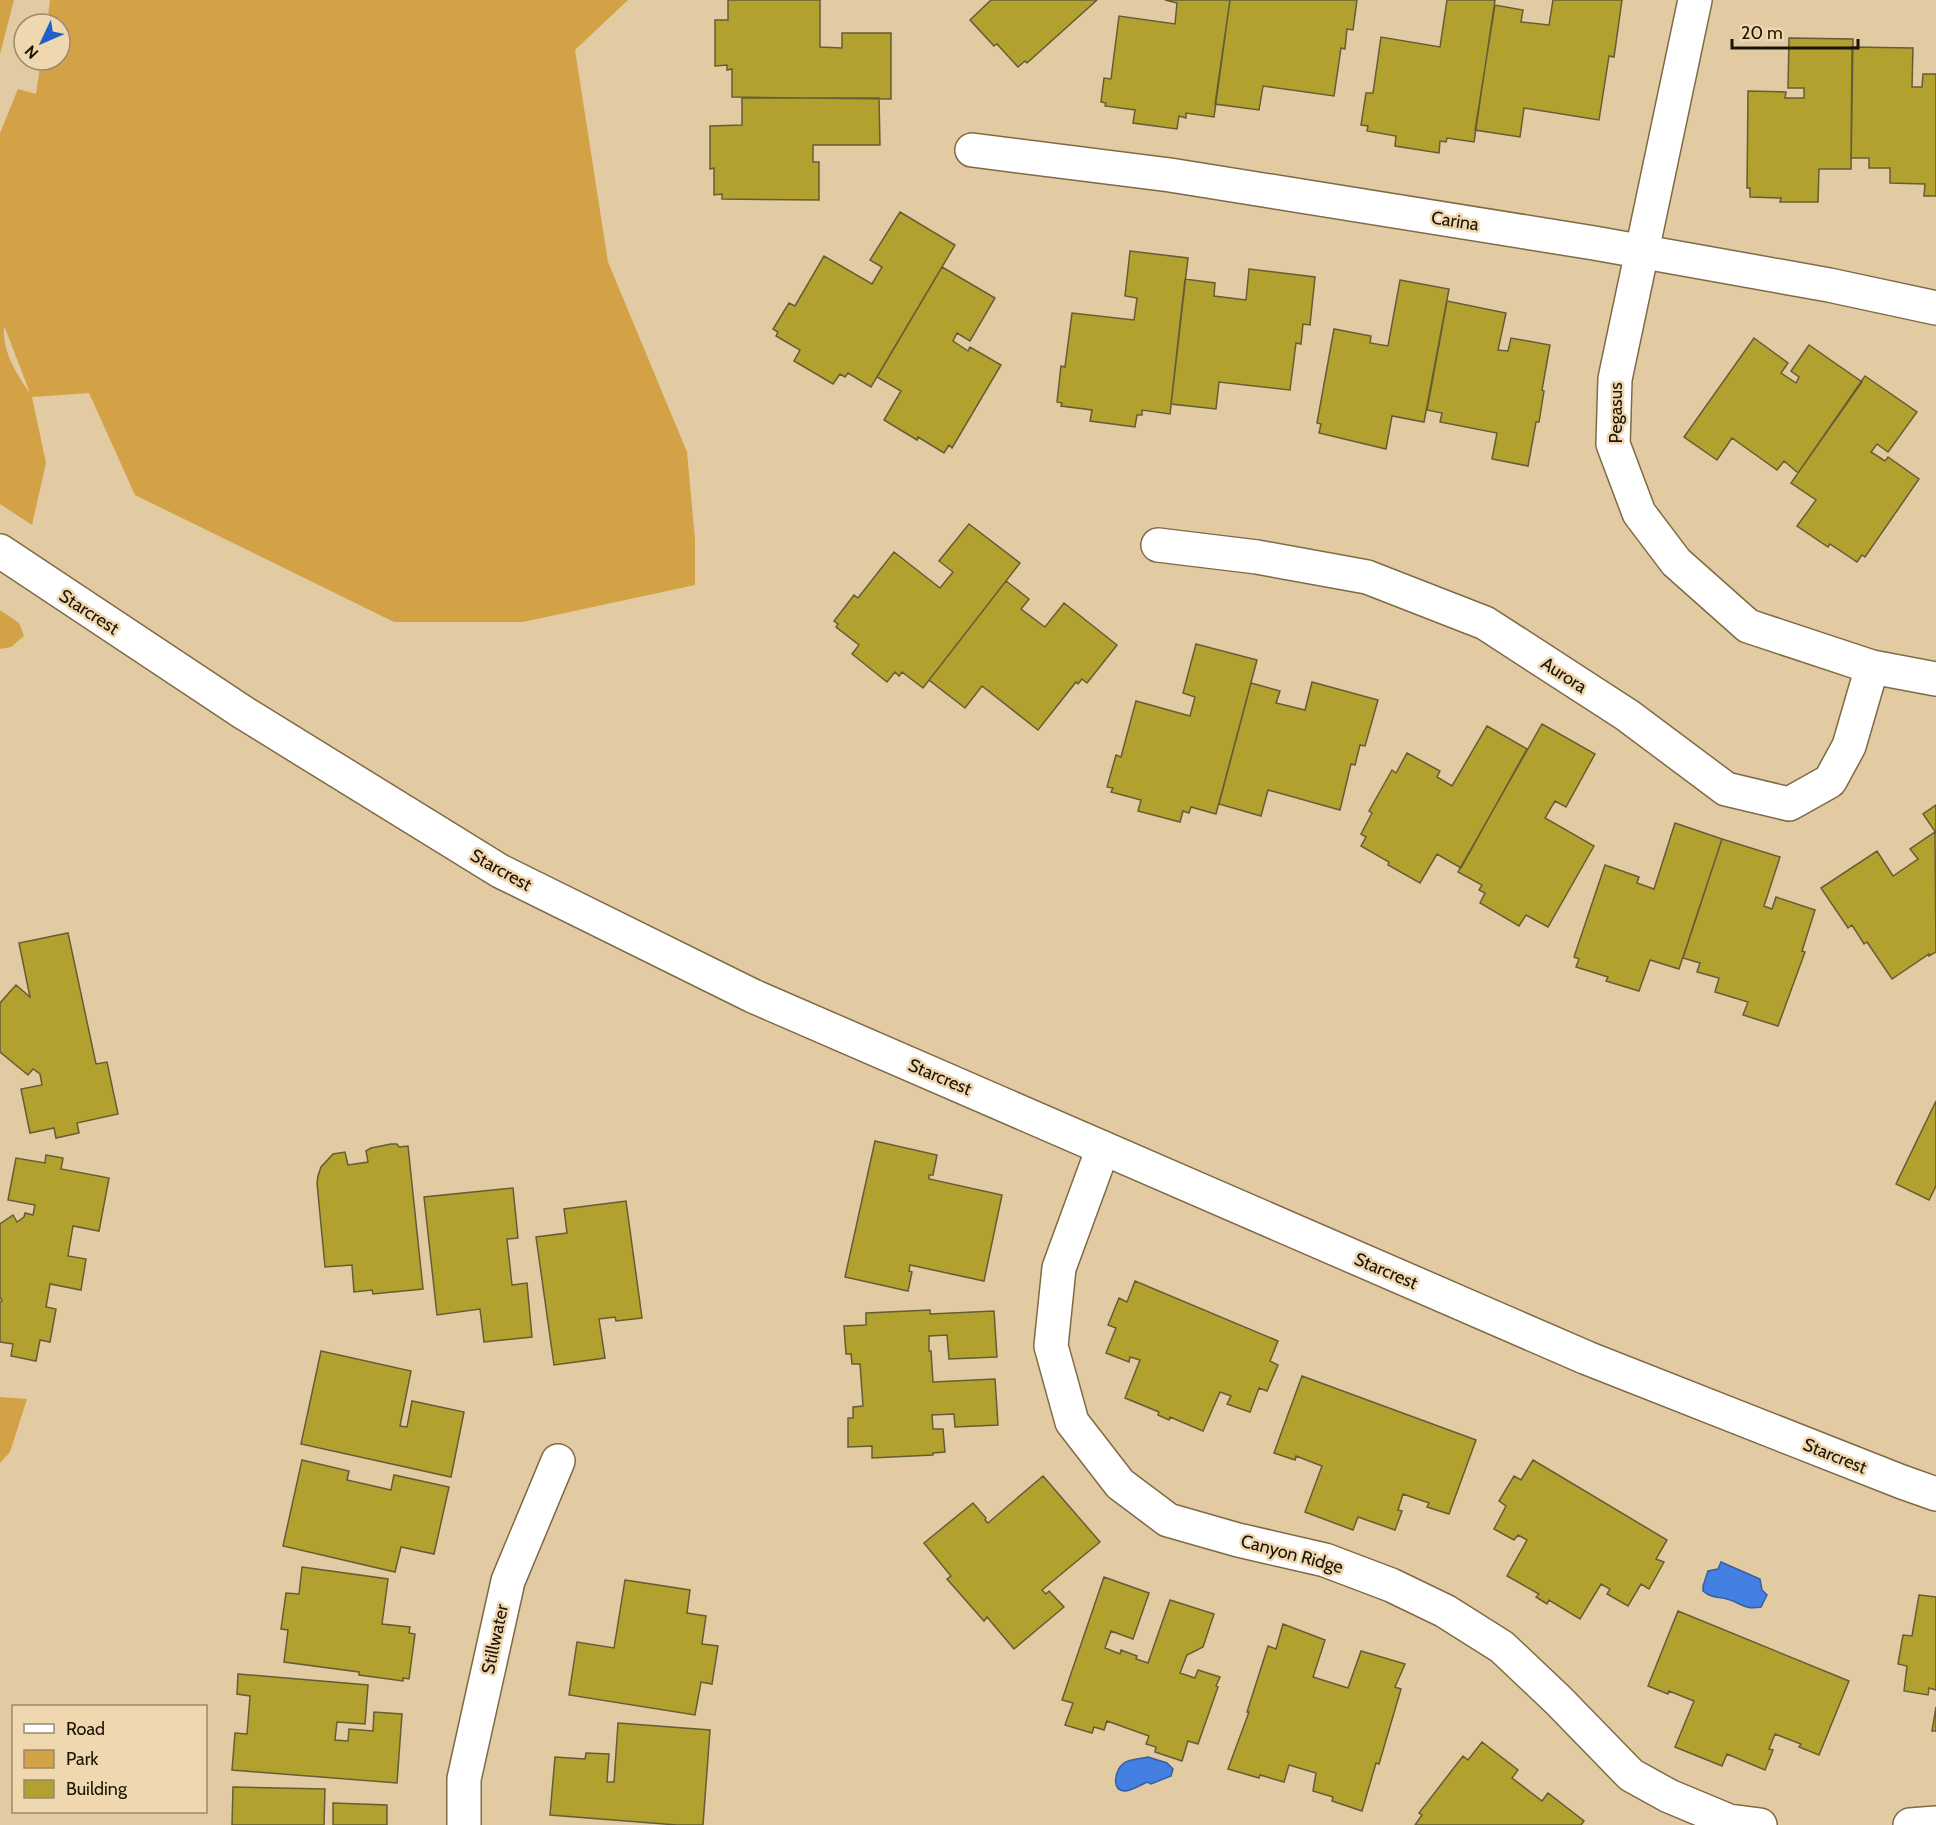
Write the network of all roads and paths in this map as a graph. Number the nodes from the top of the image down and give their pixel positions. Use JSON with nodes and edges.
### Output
{"nodes":[{"id":1,"x":1695,"y":0,"type":"edge"},
{"id":2,"x":972,"y":150,"type":"dead end"},
{"id":3,"x":1642,"y":251,"type":"junction"},
{"id":4,"x":1936,"y":308,"type":"edge"},
{"id":5,"x":1158,"y":545,"type":"dead end"},
{"id":6,"x":0,"y":551,"type":"edge"},
{"id":7,"x":1872,"y":667,"type":"junction"},
{"id":8,"x":1936,"y":679,"type":"edge"},
{"id":9,"x":1103,"y":1148,"type":"junction"},
{"id":10,"x":558,"y":1461,"type":"dead end"},
{"id":11,"x":1936,"y":1494,"type":"edge"},
{"id":12,"x":1936,"y":1823,"type":"edge"},
{"id":13,"x":464,"y":1825,"type":"edge"},
{"id":14,"x":1760,"y":1825,"type":"edge"},
{"id":15,"x":1910,"y":1825,"type":"edge"}],
"edges":[{"from":1,"to":3,"type":"street","name":"Pegasus"},
{"from":2,"to":3,"type":"street","name":"Carina"},
{"from":3,"to":4,"type":"street","name":"Carina"},
{"from":3,"to":7,"type":"street","name":"Pegasus"},
{"from":5,"to":7,"type":"street","name":"Aurora"},
{"from":6,"to":9,"type":"street","name":"Starcrest"},
{"from":7,"to":8,"type":"street","name":"Pegasus"},
{"from":9,"to":11,"type":"street","name":"Starcrest"},
{"from":9,"to":14,"type":"street","name":"Canyon Ridge"},
{"from":10,"to":13,"type":"street","name":"Stillwater"},
{"from":12,"to":15,"type":"street"}]}
